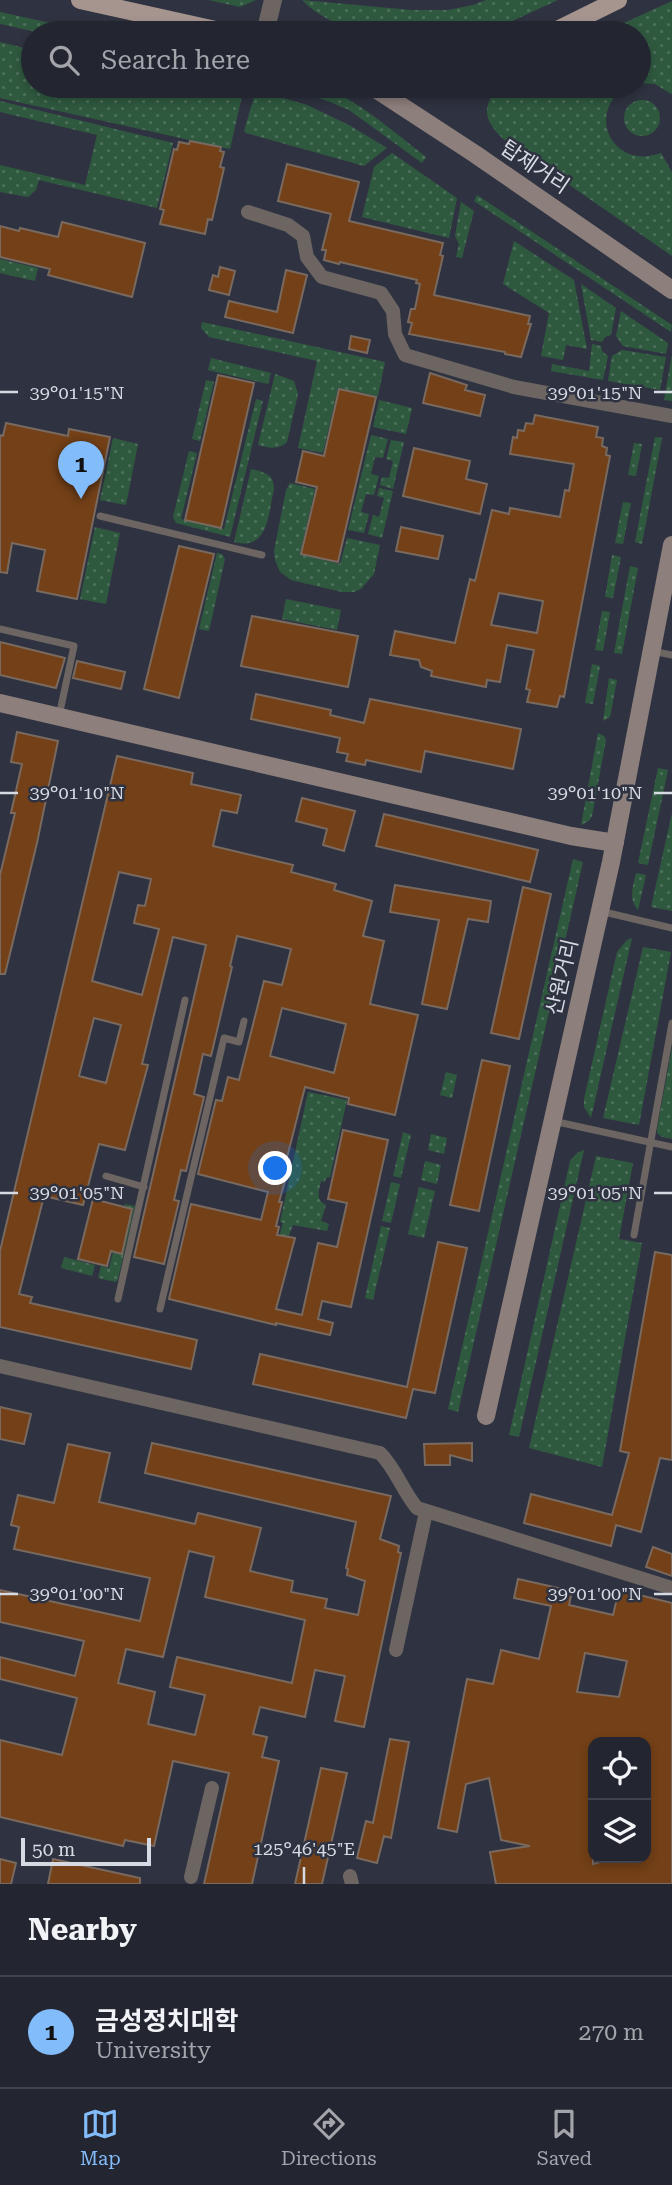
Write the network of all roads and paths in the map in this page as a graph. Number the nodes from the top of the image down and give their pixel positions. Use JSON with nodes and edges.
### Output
{"nodes":[{"id":1,"x":80,"y":0,"type":"edge"},
{"id":2,"x":273,"y":0,"type":"edge"},
{"id":3,"x":618,"y":0,"type":"edge"},
{"id":4,"x":175,"y":21,"type":"edge"},
{"id":5,"x":268,"y":21,"type":"edge"},
{"id":6,"x":575,"y":21,"type":"edge"},
{"id":7,"x":390,"y":98,"type":"edge"},
{"id":8,"x":248,"y":212,"type":"dead end"},
{"id":9,"x":672,"y":290,"type":"edge"},
{"id":10,"x":672,"y":416,"type":"edge"},
{"id":11,"x":100,"y":516,"type":"dead end"},
{"id":12,"x":672,"y":545,"type":"edge"},
{"id":13,"x":262,"y":555,"type":"dead end"},
{"id":14,"x":668,"y":585,"type":"edge"},
{"id":15,"x":0,"y":629,"type":"edge"},
{"id":16,"x":652,"y":651,"type":"junction"},
{"id":17,"x":672,"y":655,"type":"edge"},
{"id":18,"x":0,"y":704,"type":"edge"},
{"id":19,"x":58,"y":717,"type":"junction"},
{"id":20,"x":615,"y":843,"type":"junction"},
{"id":21,"x":600,"y":911,"type":"junction"},
{"id":22,"x":672,"y":928,"type":"edge"},
{"id":23,"x":185,"y":1000,"type":"dead end"},
{"id":24,"x":244,"y":1021,"type":"dead end"},
{"id":25,"x":672,"y":1023,"type":"edge"},
{"id":26,"x":552,"y":1121,"type":"junction"},
{"id":27,"x":650,"y":1143,"type":"junction"},
{"id":28,"x":672,"y":1147,"type":"edge"},
{"id":29,"x":106,"y":1176,"type":"dead end"},
{"id":30,"x":144,"y":1187,"type":"junction"},
{"id":31,"x":634,"y":1235,"type":"dead end"},
{"id":32,"x":118,"y":1299,"type":"dead end"},
{"id":33,"x":160,"y":1310,"type":"dead end"},
{"id":34,"x":0,"y":1366,"type":"edge"},
{"id":35,"x":486,"y":1416,"type":"dead end"},
{"id":36,"x":426,"y":1512,"type":"junction"},
{"id":37,"x":672,"y":1588,"type":"edge"},
{"id":38,"x":396,"y":1650,"type":"dead end"},
{"id":39,"x":212,"y":1788,"type":"dead end"},
{"id":40,"x":191,"y":1877,"type":"dead end"}],
"edges":[{"from":1,"to":4,"type":"main road"},
{"from":2,"to":5,"type":"street"},
{"from":3,"to":6,"type":"main road"},
{"from":7,"to":9,"type":"main road","name":"탑제거리"},
{"from":8,"to":10,"type":"street"},
{"from":11,"to":13,"type":"lane"},
{"from":12,"to":14,"type":"main road","name":"산원거리"},
{"from":14,"to":16,"type":"main road","name":"산원거리"},
{"from":15,"to":19,"type":"lane"},
{"from":16,"to":17,"type":"lane"},
{"from":16,"to":20,"type":"main road","name":"산원거리"},
{"from":18,"to":19,"type":"main road"},
{"from":19,"to":20,"type":"main road"},
{"from":20,"to":21,"type":"main road","name":"산원거리"},
{"from":21,"to":22,"type":"lane"},
{"from":21,"to":26,"type":"main road","name":"산원거리"},
{"from":23,"to":30,"type":"lane"},
{"from":24,"to":33,"type":"lane"},
{"from":25,"to":27,"type":"lane"},
{"from":26,"to":27,"type":"lane"},
{"from":26,"to":35,"type":"main road","name":"산원거리"},
{"from":27,"to":28,"type":"lane"},
{"from":27,"to":31,"type":"lane"},
{"from":29,"to":30,"type":"lane"},
{"from":30,"to":32,"type":"lane"},
{"from":34,"to":36,"type":"street"},
{"from":36,"to":37,"type":"street"},
{"from":36,"to":38,"type":"street"},
{"from":39,"to":40,"type":"street"}]}
